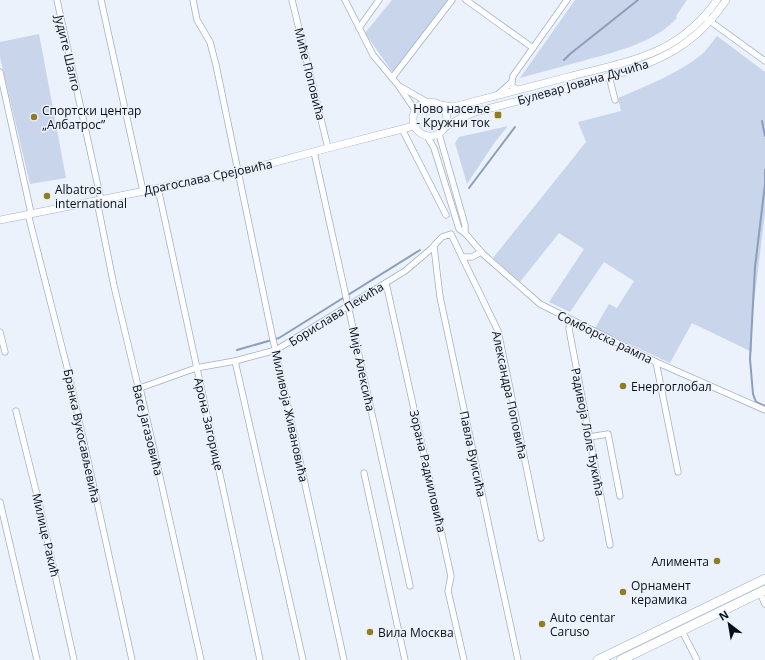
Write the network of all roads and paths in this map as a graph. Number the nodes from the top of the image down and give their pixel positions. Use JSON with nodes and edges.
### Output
{"nodes":[{"id":1,"x":56,"y":0,"type":"edge"},
{"id":2,"x":101,"y":0,"type":"edge"},
{"id":3,"x":193,"y":0,"type":"edge"},
{"id":4,"x":292,"y":0,"type":"edge"},
{"id":5,"x":345,"y":0,"type":"edge"},
{"id":6,"x":379,"y":0,"type":"edge"},
{"id":7,"x":452,"y":0,"type":"edge"},
{"id":8,"x":466,"y":0,"type":"edge"},
{"id":9,"x":567,"y":0,"type":"edge"},
{"id":10,"x":717,"y":0,"type":"edge"},
{"id":11,"x":726,"y":0,"type":"edge"},
{"id":12,"x":707,"y":19,"type":"junction"},
{"id":13,"x":359,"y":28,"type":"junction"},
{"id":14,"x":534,"y":48,"type":"junction"},
{"id":15,"x":765,"y":60,"type":"edge"},
{"id":16,"x":0,"y":72,"type":"edge"},
{"id":17,"x":609,"y":76,"type":"junction"},
{"id":18,"x":392,"y":78,"type":"junction"},
{"id":19,"x":512,"y":81,"type":"junction"},
{"id":20,"x":398,"y":85,"type":"junction"},
{"id":21,"x":518,"y":90,"type":"junction"},
{"id":22,"x":495,"y":96,"type":"junction"},
{"id":23,"x":615,"y":100,"type":"dead end"},
{"id":24,"x":426,"y":102,"type":"junction"},
{"id":25,"x":441,"y":105,"type":"junction"},
{"id":26,"x":415,"y":110,"type":"junction"},
{"id":27,"x":414,"y":126,"type":"junction"},
{"id":28,"x":445,"y":127,"type":"junction"},
{"id":29,"x":402,"y":129,"type":"junction"},
{"id":30,"x":439,"y":134,"type":"junction"},
{"id":31,"x":426,"y":136,"type":"junction"},
{"id":32,"x":328,"y":148,"type":"junction"},
{"id":33,"x":314,"y":152,"type":"junction"},
{"id":34,"x":239,"y":172,"type":"junction"},
{"id":35,"x":158,"y":188,"type":"junction"},
{"id":36,"x":143,"y":191,"type":"junction"},
{"id":37,"x":99,"y":200,"type":"junction"},
{"id":38,"x":30,"y":214,"type":"junction"},
{"id":39,"x":446,"y":215,"type":"dead end"},
{"id":40,"x":0,"y":220,"type":"edge"},
{"id":41,"x":466,"y":233,"type":"junction"},
{"id":42,"x":434,"y":246,"type":"junction"},
{"id":43,"x":481,"y":252,"type":"junction"},
{"id":44,"x":462,"y":257,"type":"junction"},
{"id":45,"x":386,"y":283,"type":"junction"},
{"id":46,"x":347,"y":298,"type":"junction"},
{"id":47,"x":570,"y":320,"type":"junction"},
{"id":48,"x":0,"y":332,"type":"edge"},
{"id":49,"x":276,"y":350,"type":"junction"},
{"id":50,"x":5,"y":352,"type":"dead end"},
{"id":51,"x":235,"y":361,"type":"junction"},
{"id":52,"x":656,"y":362,"type":"junction"},
{"id":53,"x":196,"y":368,"type":"junction"},
{"id":54,"x":140,"y":388,"type":"junction"},
{"id":55,"x":765,"y":410,"type":"edge"},
{"id":56,"x":16,"y":411,"type":"dead end"},
{"id":57,"x":589,"y":437,"type":"junction"},
{"id":58,"x":678,"y":472,"type":"dead end"},
{"id":59,"x":364,"y":473,"type":"dead end"},
{"id":60,"x":620,"y":496,"type":"dead end"},
{"id":61,"x":0,"y":502,"type":"edge"},
{"id":62,"x":541,"y":538,"type":"dead end"},
{"id":63,"x":610,"y":545,"type":"dead end"},
{"id":64,"x":765,"y":578,"type":"edge"},
{"id":65,"x":410,"y":586,"type":"dead end"},
{"id":66,"x":763,"y":592,"type":"edge"},
{"id":67,"x":765,"y":604,"type":"edge"},
{"id":68,"x":682,"y":631,"type":"junction"},
{"id":69,"x":37,"y":660,"type":"edge"},
{"id":70,"x":74,"y":660,"type":"edge"},
{"id":71,"x":132,"y":660,"type":"edge"},
{"id":72,"x":201,"y":660,"type":"edge"},
{"id":73,"x":260,"y":660,"type":"edge"},
{"id":74,"x":303,"y":660,"type":"edge"},
{"id":75,"x":344,"y":660,"type":"edge"},
{"id":76,"x":405,"y":660,"type":"edge"},
{"id":77,"x":464,"y":660,"type":"edge"},
{"id":78,"x":518,"y":660,"type":"edge"},
{"id":79,"x":598,"y":660,"type":"edge"},
{"id":80,"x":623,"y":660,"type":"edge"},
{"id":81,"x":697,"y":660,"type":"edge"}],
"edges":[{"from":1,"to":37,"type":"street","name":"Јудите Шалго"},
{"from":2,"to":36,"type":"street"},
{"from":3,"to":34,"type":"street","name":"Миливоја Живановића"},
{"from":4,"to":32,"type":"street","name":"Миће Поповића"},
{"from":5,"to":13,"type":"street"},
{"from":6,"to":13,"type":"street"},
{"from":7,"to":18,"type":"street"},
{"from":8,"to":14,"type":"street"},
{"from":9,"to":14,"type":"street"},
{"from":10,"to":12,"type":"street","name":"Булевар Јована Дучића"},
{"from":11,"to":12,"type":"street","name":"Булевар Јована Дучића"},
{"from":12,"to":15,"type":"street"},
{"from":12,"to":17,"type":"street","name":"Булевар Јована Дучића"},
{"from":12,"to":21,"type":"street","name":"Булевар Јована Дучића"},
{"from":13,"to":18,"type":"street"},
{"from":14,"to":19,"type":"street"},
{"from":16,"to":38,"type":"street","name":"Бранка Вукосављевића"},
{"from":17,"to":23,"type":"street"},
{"from":17,"to":28,"type":"street","name":"Булевар Јована Дучића"},
{"from":18,"to":20,"type":"street"},
{"from":19,"to":21,"type":"street"},
{"from":19,"to":22,"type":"street"},
{"from":20,"to":24,"type":"street"},
{"from":20,"to":26,"type":"street"},
{"from":21,"to":22,"type":"street","name":"Булевар Јована Дучића"},
{"from":22,"to":25,"type":"street","name":"Булевар Јована Дучића"},
{"from":24,"to":25,"type":"street"},
{"from":24,"to":26,"type":"street"},
{"from":25,"to":28,"type":"street"},
{"from":26,"to":27,"type":"street"},
{"from":27,"to":29,"type":"street","name":"Драгослава Срејовића"},
{"from":27,"to":31,"type":"street"},
{"from":28,"to":30,"type":"street"},
{"from":29,"to":32,"type":"street","name":"Драгослава Срејовића"},
{"from":29,"to":39,"type":"street"},
{"from":30,"to":31,"type":"street"},
{"from":30,"to":41,"type":"street","name":"Сомборска рампа"},
{"from":31,"to":41,"type":"street","name":"Сомборска рампа"},
{"from":32,"to":33,"type":"street","name":"Драгослава Срејовића"},
{"from":33,"to":34,"type":"street","name":"Драгослава Срејовића"},
{"from":33,"to":46,"type":"street","name":"Мије Алексића"},
{"from":34,"to":35,"type":"street","name":"Драгослава Срејовића"},
{"from":34,"to":49,"type":"street","name":"Миливоја Живановића"},
{"from":35,"to":36,"type":"street","name":"Драгослава Срејовића"},
{"from":35,"to":53,"type":"street","name":"Арона Загорице"},
{"from":36,"to":37,"type":"street","name":"Драгослава Срејовића"},
{"from":37,"to":38,"type":"street","name":"Драгослава Срејовића"},
{"from":37,"to":54,"type":"street","name":"Васе Јагазовића"},
{"from":38,"to":40,"type":"street","name":"Драгослава Срејовића"},
{"from":38,"to":71,"type":"street","name":"Бранка Вукосављевића"},
{"from":41,"to":43,"type":"street","name":"Сомборска рампа"},
{"from":42,"to":44,"type":"street","name":"Борислава Пекића"},
{"from":42,"to":45,"type":"street","name":"Борислава Пекића"},
{"from":42,"to":78,"type":"street","name":"Павла Вуисића"},
{"from":43,"to":44,"type":"street"},
{"from":43,"to":47,"type":"street","name":"Сомборска рампа"},
{"from":44,"to":62,"type":"street","name":"Александра Поповића"},
{"from":45,"to":46,"type":"street","name":"Борислава Пекића"},
{"from":45,"to":77,"type":"street","name":"Зорана Радмиловића"},
{"from":46,"to":49,"type":"street","name":"Борислава Пекића"},
{"from":46,"to":65,"type":"street","name":"Мије Алексића"},
{"from":47,"to":52,"type":"street","name":"Сомборска рампа"},
{"from":47,"to":57,"type":"street","name":"Радивоја Лоле Ђукића"},
{"from":48,"to":50,"type":"street"},
{"from":49,"to":51,"type":"street","name":"Борислава Пекића"},
{"from":49,"to":75,"type":"street","name":"Миливоја Живановића"},
{"from":51,"to":53,"type":"street","name":"Борислава Пекића"},
{"from":51,"to":74,"type":"street"},
{"from":52,"to":55,"type":"street","name":"Сомборска рампа"},
{"from":52,"to":58,"type":"street"},
{"from":53,"to":54,"type":"street","name":"Борислава Пекића"},
{"from":53,"to":73,"type":"street","name":"Арона Загорице"},
{"from":54,"to":72,"type":"street","name":"Васе Јагазовића"},
{"from":56,"to":70,"type":"street","name":"Милице Ракић"},
{"from":57,"to":60,"type":"street"},
{"from":57,"to":63,"type":"street","name":"Радивоја Лоле Ђукића"},
{"from":59,"to":76,"type":"street"},
{"from":61,"to":69,"type":"street"},
{"from":64,"to":79,"type":"main road"},
{"from":66,"to":67,"type":"street"},
{"from":66,"to":68,"type":"main road"},
{"from":68,"to":80,"type":"main road"},
{"from":68,"to":81,"type":"street"}]}
